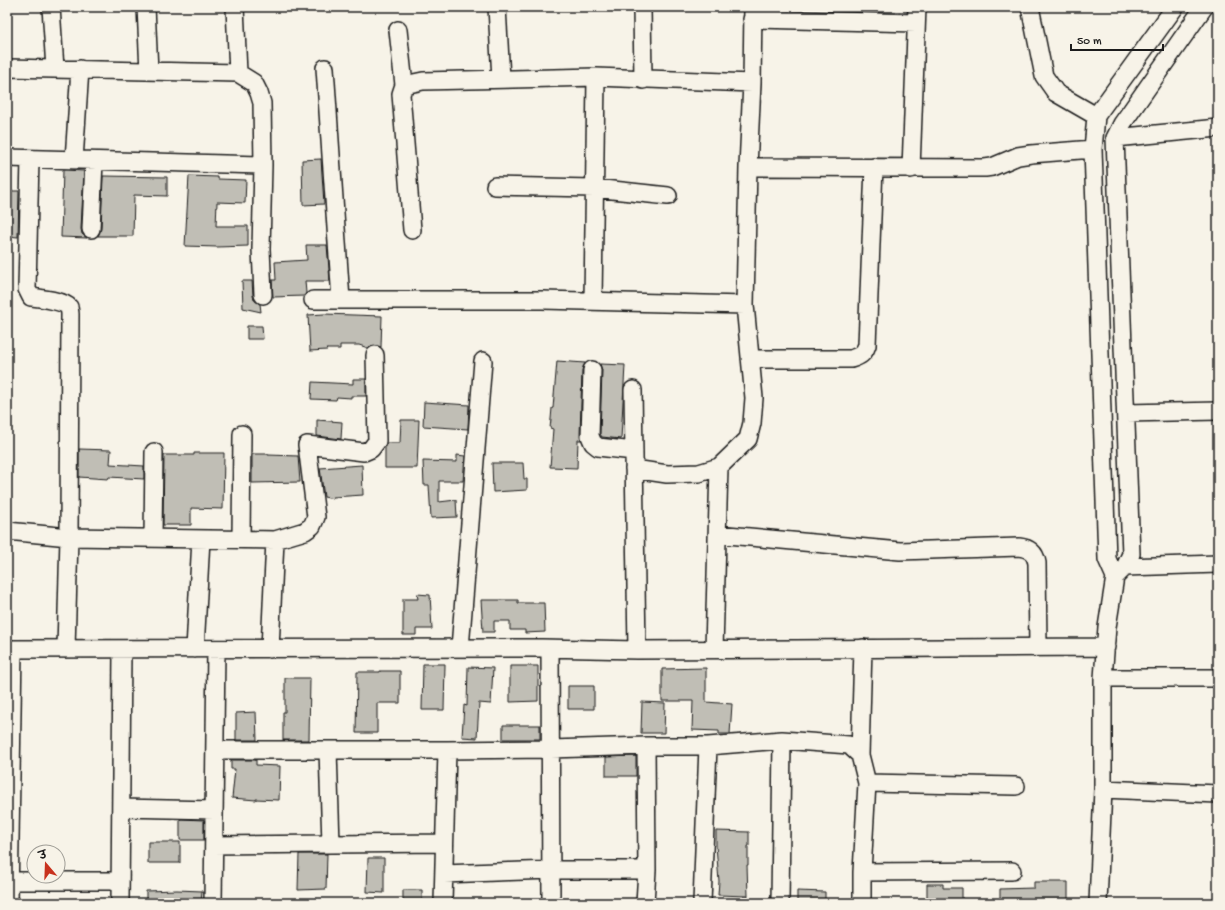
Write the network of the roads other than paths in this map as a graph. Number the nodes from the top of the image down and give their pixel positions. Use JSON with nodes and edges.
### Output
{"nodes":[{"id":1,"x":51,"y":7,"type":"edge"},
{"id":2,"x":146,"y":7,"type":"edge"},
{"id":3,"x":235,"y":7,"type":"edge"},
{"id":4,"x":497,"y":7,"type":"edge"},
{"id":5,"x":642,"y":7,"type":"edge"},
{"id":6,"x":1030,"y":7,"type":"edge"},
{"id":7,"x":1175,"y":7,"type":"edge"},
{"id":8,"x":1204,"y":7,"type":"edge"},
{"id":9,"x":752,"y":13,"type":"edge"},
{"id":10,"x":916,"y":15,"type":"edge"},
{"id":11,"x":398,"y":30,"type":"dead end"},
{"id":12,"x":7,"y":68,"type":"edge"},
{"id":13,"x":324,"y":68,"type":"dead end"},
{"id":14,"x":55,"y":69,"type":"junction"},
{"id":15,"x":80,"y":69,"type":"junction"},
{"id":16,"x":149,"y":71,"type":"junction"},
{"id":17,"x":238,"y":73,"type":"junction"},
{"id":18,"x":596,"y":77,"type":"junction"},
{"id":19,"x":501,"y":79,"type":"junction"},
{"id":20,"x":643,"y":80,"type":"junction"},
{"id":21,"x":752,"y":83,"type":"junction"},
{"id":22,"x":404,"y":85,"type":"junction"},
{"id":23,"x":1096,"y":116,"type":"junction"},
{"id":24,"x":1218,"y":128,"type":"edge"},
{"id":25,"x":1115,"y":138,"type":"junction"},
{"id":26,"x":1093,"y":149,"type":"junction"},
{"id":27,"x":7,"y":158,"type":"edge"},
{"id":28,"x":30,"y":159,"type":"junction"},
{"id":29,"x":74,"y":160,"type":"junction"},
{"id":30,"x":94,"y":161,"type":"junction"},
{"id":31,"x":263,"y":165,"type":"junction"},
{"id":32,"x":748,"y":166,"type":"junction"},
{"id":33,"x":874,"y":167,"type":"junction"},
{"id":34,"x":911,"y":168,"type":"junction"},
{"id":35,"x":495,"y":186,"type":"dead end"},
{"id":36,"x":594,"y":188,"type":"junction"},
{"id":37,"x":668,"y":196,"type":"dead end"},
{"id":38,"x":92,"y":229,"type":"dead end"},
{"id":39,"x":412,"y":230,"type":"dead end"},
{"id":40,"x":263,"y":295,"type":"dead end"},
{"id":41,"x":313,"y":300,"type":"dead end"},
{"id":42,"x":340,"y":300,"type":"junction"},
{"id":43,"x":593,"y":301,"type":"junction"},
{"id":44,"x":745,"y":305,"type":"junction"},
{"id":45,"x":375,"y":355,"type":"dead end"},
{"id":46,"x":750,"y":359,"type":"junction"},
{"id":47,"x":483,"y":361,"type":"dead end"},
{"id":48,"x":592,"y":370,"type":"dead end"},
{"id":49,"x":633,"y":390,"type":"dead end"},
{"id":50,"x":1218,"y":411,"type":"edge"},
{"id":51,"x":1126,"y":413,"type":"junction"},
{"id":52,"x":242,"y":434,"type":"dead end"},
{"id":53,"x":634,"y":451,"type":"junction"},
{"id":54,"x":154,"y":452,"type":"dead end"},
{"id":55,"x":719,"y":467,"type":"junction"},
{"id":56,"x":634,"y":469,"type":"junction"},
{"id":57,"x":7,"y":531,"type":"edge"},
{"id":58,"x":717,"y":534,"type":"junction"},
{"id":59,"x":69,"y":537,"type":"junction"},
{"id":60,"x":153,"y":538,"type":"junction"},
{"id":61,"x":201,"y":539,"type":"junction"},
{"id":62,"x":242,"y":539,"type":"junction"},
{"id":63,"x":275,"y":540,"type":"junction"},
{"id":64,"x":1218,"y":564,"type":"edge"},
{"id":65,"x":1120,"y":572,"type":"junction"},
{"id":66,"x":1038,"y":647,"type":"junction"},
{"id":67,"x":1106,"y":647,"type":"junction"},
{"id":68,"x":270,"y":648,"type":"junction"},
{"id":69,"x":460,"y":648,"type":"junction"},
{"id":70,"x":863,"y":648,"type":"junction"},
{"id":71,"x":10,"y":649,"type":"edge"},
{"id":72,"x":66,"y":649,"type":"junction"},
{"id":73,"x":122,"y":649,"type":"junction"},
{"id":74,"x":195,"y":649,"type":"junction"},
{"id":75,"x":216,"y":649,"type":"junction"},
{"id":76,"x":550,"y":649,"type":"junction"},
{"id":77,"x":714,"y":649,"type":"junction"},
{"id":78,"x":637,"y":650,"type":"junction"},
{"id":79,"x":1103,"y":678,"type":"junction"},
{"id":80,"x":1218,"y":678,"type":"edge"},
{"id":81,"x":782,"y":740,"type":"junction"},
{"id":82,"x":646,"y":746,"type":"junction"},
{"id":83,"x":708,"y":746,"type":"junction"},
{"id":84,"x":551,"y":749,"type":"junction"},
{"id":85,"x":215,"y":750,"type":"junction"},
{"id":86,"x":328,"y":750,"type":"junction"},
{"id":87,"x":447,"y":750,"type":"junction"},
{"id":88,"x":860,"y":755,"type":"junction"},
{"id":89,"x":867,"y":783,"type":"junction"},
{"id":90,"x":1016,"y":786,"type":"dead end"},
{"id":91,"x":1103,"y":789,"type":"junction"},
{"id":92,"x":1218,"y":794,"type":"edge"},
{"id":93,"x":121,"y":808,"type":"junction"},
{"id":94,"x":214,"y":810,"type":"junction"},
{"id":95,"x":444,"y":843,"type":"junction"},
{"id":96,"x":332,"y":844,"type":"junction"},
{"id":97,"x":214,"y":845,"type":"junction"},
{"id":98,"x":551,"y":870,"type":"junction"},
{"id":99,"x":647,"y":870,"type":"junction"},
{"id":100,"x":1012,"y":871,"type":"dead end"},
{"id":101,"x":862,"y":872,"type":"junction"},
{"id":102,"x":444,"y":874,"type":"junction"},
{"id":103,"x":8,"y":881,"type":"edge"},
{"id":104,"x":120,"y":881,"type":"junction"},
{"id":105,"x":9,"y":903,"type":"edge"},
{"id":106,"x":120,"y":903,"type":"edge"},
{"id":107,"x":213,"y":903,"type":"edge"},
{"id":108,"x":443,"y":903,"type":"edge"},
{"id":109,"x":551,"y":903,"type":"edge"},
{"id":110,"x":645,"y":903,"type":"edge"},
{"id":111,"x":702,"y":903,"type":"edge"},
{"id":112,"x":780,"y":903,"type":"edge"},
{"id":113,"x":862,"y":903,"type":"edge"},
{"id":114,"x":1098,"y":903,"type":"edge"}],
"edges":[{"from":1,"to":14,"type":"street"},
{"from":2,"to":16,"type":"street"},
{"from":3,"to":17,"type":"street"},
{"from":4,"to":19,"type":"street"},
{"from":5,"to":20,"type":"street"},
{"from":6,"to":23,"type":"street"},
{"from":7,"to":23,"type":"street"},
{"from":8,"to":25,"type":"street"},
{"from":9,"to":10,"type":"street"},
{"from":9,"to":21,"type":"street"},
{"from":10,"to":34,"type":"street"},
{"from":11,"to":22,"type":"street"},
{"from":12,"to":14,"type":"street"},
{"from":13,"to":42,"type":"street"},
{"from":14,"to":15,"type":"street"},
{"from":15,"to":16,"type":"street"},
{"from":15,"to":29,"type":"street"},
{"from":16,"to":17,"type":"street"},
{"from":17,"to":31,"type":"street"},
{"from":18,"to":19,"type":"street"},
{"from":18,"to":20,"type":"street"},
{"from":18,"to":36,"type":"street"},
{"from":19,"to":22,"type":"street"},
{"from":20,"to":21,"type":"street"},
{"from":21,"to":32,"type":"street"},
{"from":22,"to":39,"type":"street"},
{"from":23,"to":26,"type":"street"},
{"from":24,"to":25,"type":"street"},
{"from":25,"to":51,"type":"street"},
{"from":26,"to":34,"type":"street"},
{"from":26,"to":65,"type":"street"},
{"from":27,"to":28,"type":"street"},
{"from":28,"to":29,"type":"street"},
{"from":28,"to":59,"type":"street"},
{"from":29,"to":30,"type":"street"},
{"from":30,"to":31,"type":"street"},
{"from":30,"to":38,"type":"street"},
{"from":31,"to":40,"type":"street"},
{"from":32,"to":33,"type":"street"},
{"from":32,"to":44,"type":"street"},
{"from":33,"to":34,"type":"street"},
{"from":33,"to":46,"type":"street"},
{"from":35,"to":36,"type":"street"},
{"from":36,"to":37,"type":"street"},
{"from":36,"to":43,"type":"street"},
{"from":41,"to":42,"type":"street"},
{"from":42,"to":43,"type":"street"},
{"from":43,"to":44,"type":"street"},
{"from":44,"to":46,"type":"street"},
{"from":45,"to":63,"type":"street"},
{"from":46,"to":55,"type":"street"},
{"from":47,"to":69,"type":"street"},
{"from":48,"to":53,"type":"street"},
{"from":49,"to":53,"type":"street"},
{"from":50,"to":51,"type":"street"},
{"from":51,"to":65,"type":"street"},
{"from":52,"to":62,"type":"street"},
{"from":53,"to":56,"type":"street"},
{"from":54,"to":60,"type":"street"},
{"from":55,"to":56,"type":"street"},
{"from":55,"to":58,"type":"street"},
{"from":56,"to":78,"type":"street"},
{"from":57,"to":59,"type":"street"},
{"from":58,"to":66,"type":"street"},
{"from":58,"to":77,"type":"street"},
{"from":59,"to":60,"type":"street"},
{"from":59,"to":72,"type":"street"},
{"from":60,"to":61,"type":"street"},
{"from":61,"to":62,"type":"street"},
{"from":61,"to":74,"type":"street"},
{"from":62,"to":63,"type":"street"},
{"from":63,"to":68,"type":"street"},
{"from":64,"to":65,"type":"street"},
{"from":65,"to":67,"type":"street"},
{"from":66,"to":67,"type":"street"},
{"from":66,"to":70,"type":"street"},
{"from":67,"to":79,"type":"street"},
{"from":68,"to":69,"type":"street"},
{"from":68,"to":75,"type":"street"},
{"from":69,"to":76,"type":"street"},
{"from":70,"to":77,"type":"street"},
{"from":70,"to":88,"type":"street"},
{"from":71,"to":72,"type":"street"},
{"from":71,"to":103,"type":"street"},
{"from":72,"to":73,"type":"street"},
{"from":73,"to":74,"type":"street"},
{"from":73,"to":93,"type":"street"},
{"from":74,"to":75,"type":"street"},
{"from":75,"to":85,"type":"street"},
{"from":76,"to":78,"type":"street"},
{"from":76,"to":84,"type":"street"},
{"from":77,"to":78,"type":"street"},
{"from":79,"to":80,"type":"street"},
{"from":79,"to":91,"type":"street"},
{"from":81,"to":83,"type":"street"},
{"from":81,"to":88,"type":"street"},
{"from":81,"to":112,"type":"street"},
{"from":82,"to":83,"type":"street"},
{"from":82,"to":84,"type":"street"},
{"from":82,"to":99,"type":"street"},
{"from":83,"to":111,"type":"street"},
{"from":84,"to":87,"type":"street"},
{"from":84,"to":98,"type":"street"},
{"from":85,"to":86,"type":"street"},
{"from":85,"to":94,"type":"street"},
{"from":86,"to":87,"type":"street"},
{"from":86,"to":96,"type":"street"},
{"from":87,"to":95,"type":"street"},
{"from":88,"to":89,"type":"street"},
{"from":89,"to":90,"type":"street"},
{"from":89,"to":101,"type":"street"},
{"from":91,"to":92,"type":"street"},
{"from":91,"to":114,"type":"street"},
{"from":93,"to":94,"type":"street"},
{"from":93,"to":104,"type":"street"},
{"from":94,"to":97,"type":"street"},
{"from":95,"to":96,"type":"street"},
{"from":95,"to":102,"type":"street"},
{"from":96,"to":97,"type":"street"},
{"from":97,"to":107,"type":"street"},
{"from":98,"to":99,"type":"street"},
{"from":98,"to":102,"type":"street"},
{"from":98,"to":109,"type":"street"},
{"from":99,"to":110,"type":"street"},
{"from":100,"to":101,"type":"street"},
{"from":101,"to":113,"type":"street"},
{"from":102,"to":108,"type":"street"},
{"from":103,"to":104,"type":"street"},
{"from":103,"to":105,"type":"street"},
{"from":104,"to":106,"type":"street"}]}
